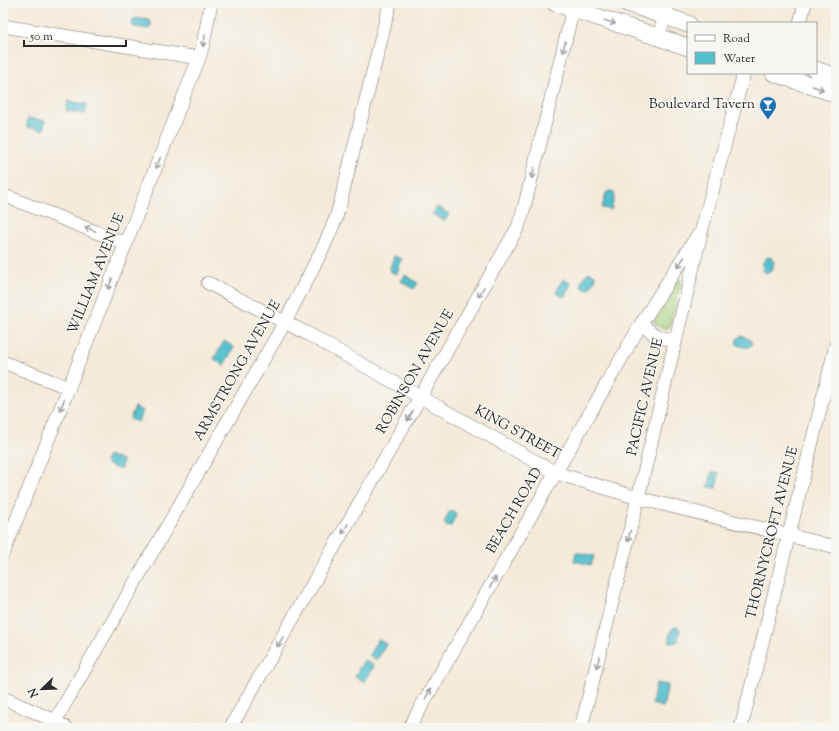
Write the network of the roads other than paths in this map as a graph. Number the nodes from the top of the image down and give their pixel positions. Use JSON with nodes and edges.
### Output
{"nodes":[{"id":1,"x":211,"y":3,"type":"edge"},
{"id":2,"x":390,"y":3,"type":"edge"},
{"id":3,"x":554,"y":3,"type":"edge"},
{"id":4,"x":627,"y":3,"type":"edge"},
{"id":5,"x":805,"y":3,"type":"edge"},
{"id":6,"x":573,"y":9,"type":"junction"},
{"id":7,"x":666,"y":9,"type":"edge"},
{"id":8,"x":800,"y":22,"type":"edge"},
{"id":9,"x":687,"y":23,"type":"edge"},
{"id":10,"x":3,"y":26,"type":"edge"},
{"id":11,"x":659,"y":38,"type":"junction"},
{"id":12,"x":687,"y":47,"type":"edge"},
{"id":13,"x":199,"y":58,"type":"junction"},
{"id":14,"x":817,"y":70,"type":"edge"},
{"id":15,"x":744,"y":74,"type":"edge"},
{"id":16,"x":782,"y":74,"type":"edge"},
{"id":17,"x":836,"y":77,"type":"edge"},
{"id":18,"x":836,"y":94,"type":"edge"},
{"id":19,"x":3,"y":195,"type":"edge"},
{"id":20,"x":702,"y":229,"type":"junction"},
{"id":21,"x":126,"y":244,"type":"junction"},
{"id":22,"x":208,"y":283,"type":"dead end"},
{"id":23,"x":285,"y":322,"type":"junction"},
{"id":24,"x":641,"y":324,"type":"junction"},
{"id":25,"x":676,"y":340,"type":"junction"},
{"id":26,"x":836,"y":345,"type":"edge"},
{"id":27,"x":3,"y":362,"type":"edge"},
{"id":28,"x":69,"y":388,"type":"junction"},
{"id":29,"x":420,"y":398,"type":"junction"},
{"id":30,"x":556,"y":473,"type":"junction"},
{"id":31,"x":638,"y":498,"type":"junction"},
{"id":32,"x":7,"y":531,"type":"edge"},
{"id":33,"x":789,"y":535,"type":"junction"},
{"id":34,"x":836,"y":547,"type":"edge"},
{"id":35,"x":3,"y":554,"type":"edge"},
{"id":36,"x":3,"y":698,"type":"edge"},
{"id":37,"x":57,"y":726,"type":"edge"},
{"id":38,"x":230,"y":728,"type":"edge"},
{"id":39,"x":409,"y":728,"type":"edge"},
{"id":40,"x":581,"y":728,"type":"edge"},
{"id":41,"x":741,"y":728,"type":"edge"}],
"edges":[{"from":1,"to":13,"type":"street","name":"WILLIAM AVENUE","one_way":true},
{"from":2,"to":23,"type":"street","name":"ARMSTRONG AVENUE"},
{"from":3,"to":6,"type":"main road"},
{"from":4,"to":7,"type":"main road"},
{"from":5,"to":8,"type":"street"},
{"from":6,"to":11,"type":"main road","one_way":true},
{"from":6,"to":29,"type":"street","name":"ROBINSON AVENUE","one_way":true},
{"from":7,"to":9,"type":"main road"},
{"from":7,"to":11,"type":"street"},
{"from":10,"to":13,"type":"street"},
{"from":11,"to":12,"type":"main road"},
{"from":13,"to":21,"type":"street","name":"WILLIAM AVENUE","one_way":true},
{"from":14,"to":17,"type":"main road"},
{"from":15,"to":20,"type":"street","name":"PACIFIC AVENUE"},
{"from":16,"to":18,"type":"main road","one_way":true},
{"from":21,"to":19,"type":"street","one_way":true},
{"from":20,"to":24,"type":"street","name":"BEACH ROAD","one_way":true},
{"from":20,"to":25,"type":"street","name":"PACIFIC AVENUE"},
{"from":21,"to":28,"type":"street","name":"WILLIAM AVENUE","one_way":true},
{"from":22,"to":23,"type":"street","name":"KING STREET"},
{"from":23,"to":29,"type":"street","name":"KING STREET"},
{"from":23,"to":37,"type":"street","name":"ARMSTRONG AVENUE"},
{"from":24,"to":25,"type":"street"},
{"from":24,"to":30,"type":"street","name":"BEACH ROAD"},
{"from":25,"to":31,"type":"street","name":"PACIFIC AVENUE"},
{"from":26,"to":33,"type":"street","name":"THORNYCROFT AVENUE"},
{"from":27,"to":28,"type":"street"},
{"from":28,"to":32,"type":"street","name":"WILLIAM AVENUE","one_way":true},
{"from":29,"to":30,"type":"street","name":"KING STREET"},
{"from":29,"to":38,"type":"street","name":"ROBINSON AVENUE","one_way":true},
{"from":30,"to":31,"type":"street","name":"KING STREET"},
{"from":39,"to":30,"type":"street","name":"BEACH ROAD","one_way":true},
{"from":31,"to":33,"type":"street","name":"KING STREET"},
{"from":31,"to":40,"type":"street","name":"PACIFIC AVENUE","one_way":true},
{"from":32,"to":35,"type":"street","name":"WILLIAM AVENUE"},
{"from":33,"to":34,"type":"street","name":"KING STREET"},
{"from":33,"to":41,"type":"street","name":"THORNYCROFT AVENUE"},
{"from":36,"to":37,"type":"street"}]}
